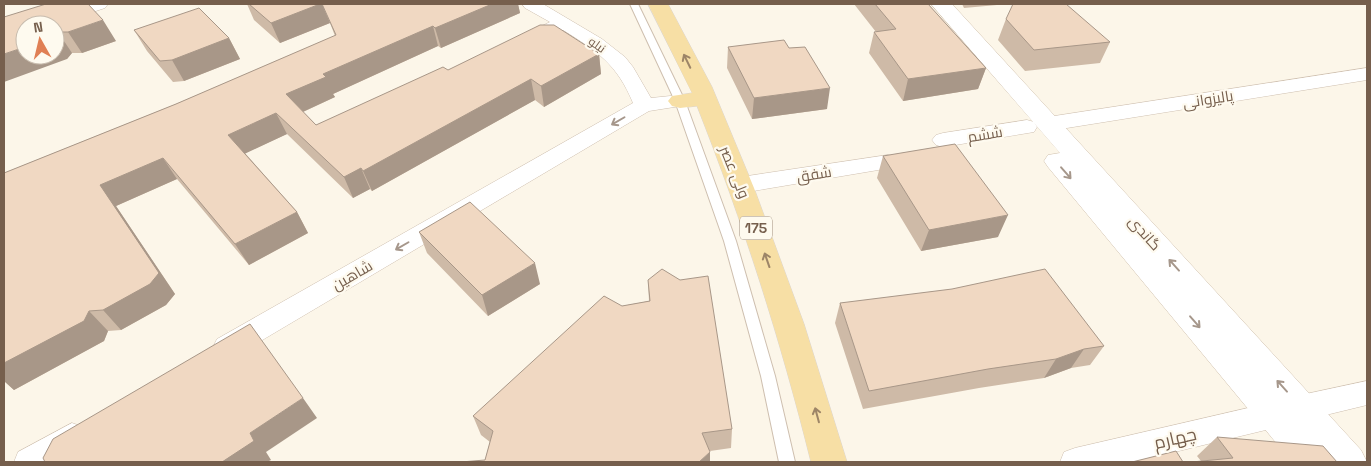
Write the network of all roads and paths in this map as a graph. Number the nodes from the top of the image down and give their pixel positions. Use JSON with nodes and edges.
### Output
{"nodes":[{"id":1,"x":99,"y":4,"type":"edge"},
{"id":2,"x":531,"y":4,"type":"edge"},
{"id":3,"x":634,"y":4,"type":"edge"},
{"id":4,"x":658,"y":4,"type":"edge"},
{"id":5,"x":919,"y":4,"type":"edge"},
{"id":6,"x":941,"y":4,"type":"edge"},
{"id":7,"x":65,"y":15,"type":"edge"},
{"id":8,"x":563,"y":23,"type":"junction"},
{"id":9,"x":510,"y":49,"type":"edge"},
{"id":10,"x":1367,"y":74,"type":"edge"},
{"id":11,"x":692,"y":100,"type":"junction"},
{"id":12,"x":644,"y":106,"type":"junction"},
{"id":13,"x":1038,"y":126,"type":"junction"},
{"id":14,"x":943,"y":140,"type":"dead end"},
{"id":15,"x":888,"y":162,"type":"edge"},
{"id":16,"x":740,"y":185,"type":"junction"},
{"id":17,"x":208,"y":358,"type":"edge"},
{"id":18,"x":1367,"y":392,"type":"edge"},
{"id":19,"x":1288,"y":412,"type":"junction"},
{"id":20,"x":89,"y":428,"type":"edge"},
{"id":21,"x":29,"y":462,"type":"edge"},
{"id":22,"x":788,"y":462,"type":"edge"},
{"id":23,"x":829,"y":462,"type":"edge"},
{"id":24,"x":1075,"y":462,"type":"edge"},
{"id":25,"x":1314,"y":462,"type":"edge"},
{"id":26,"x":1349,"y":462,"type":"edge"}],
"edges":[{"from":1,"to":7,"type":"street"},
{"from":2,"to":8,"type":"street","name":"نیلو"},
{"from":3,"to":11,"type":"lane"},
{"from":11,"to":4,"type":"main road","name":"ولی عصر","number":"175","one_way":true},
{"from":5,"to":13,"type":"main road","name":"گاندی"},
{"from":6,"to":13,"type":"main road","name":"گاندی"},
{"from":8,"to":9,"type":"street"},
{"from":8,"to":12,"type":"street","name":"نیلو"},
{"from":10,"to":13,"type":"street","name":"پالیزوانی"},
{"from":11,"to":12,"type":"street","name":"شاهین"},
{"from":11,"to":16,"type":"main road","name":"ولی عصر","number":"175"},
{"from":11,"to":22,"type":"lane"},
{"from":12,"to":17,"type":"street","name":"شاهین","one_way":true},
{"from":13,"to":14,"type":"street","name":"ششم"},
{"from":13,"to":19,"type":"main road","name":"گاندی"},
{"from":15,"to":16,"type":"street","name":"شفق"},
{"from":23,"to":16,"type":"main road","name":"ولی عصر","number":"175","one_way":true},
{"from":18,"to":19,"type":"street","name":"چهارم"},
{"from":19,"to":24,"type":"street","name":"چهارم"},
{"from":19,"to":25,"type":"main road","name":"گاندی"},
{"from":19,"to":26,"type":"main road","name":"گاندی"},
{"from":20,"to":21,"type":"street"}]}
